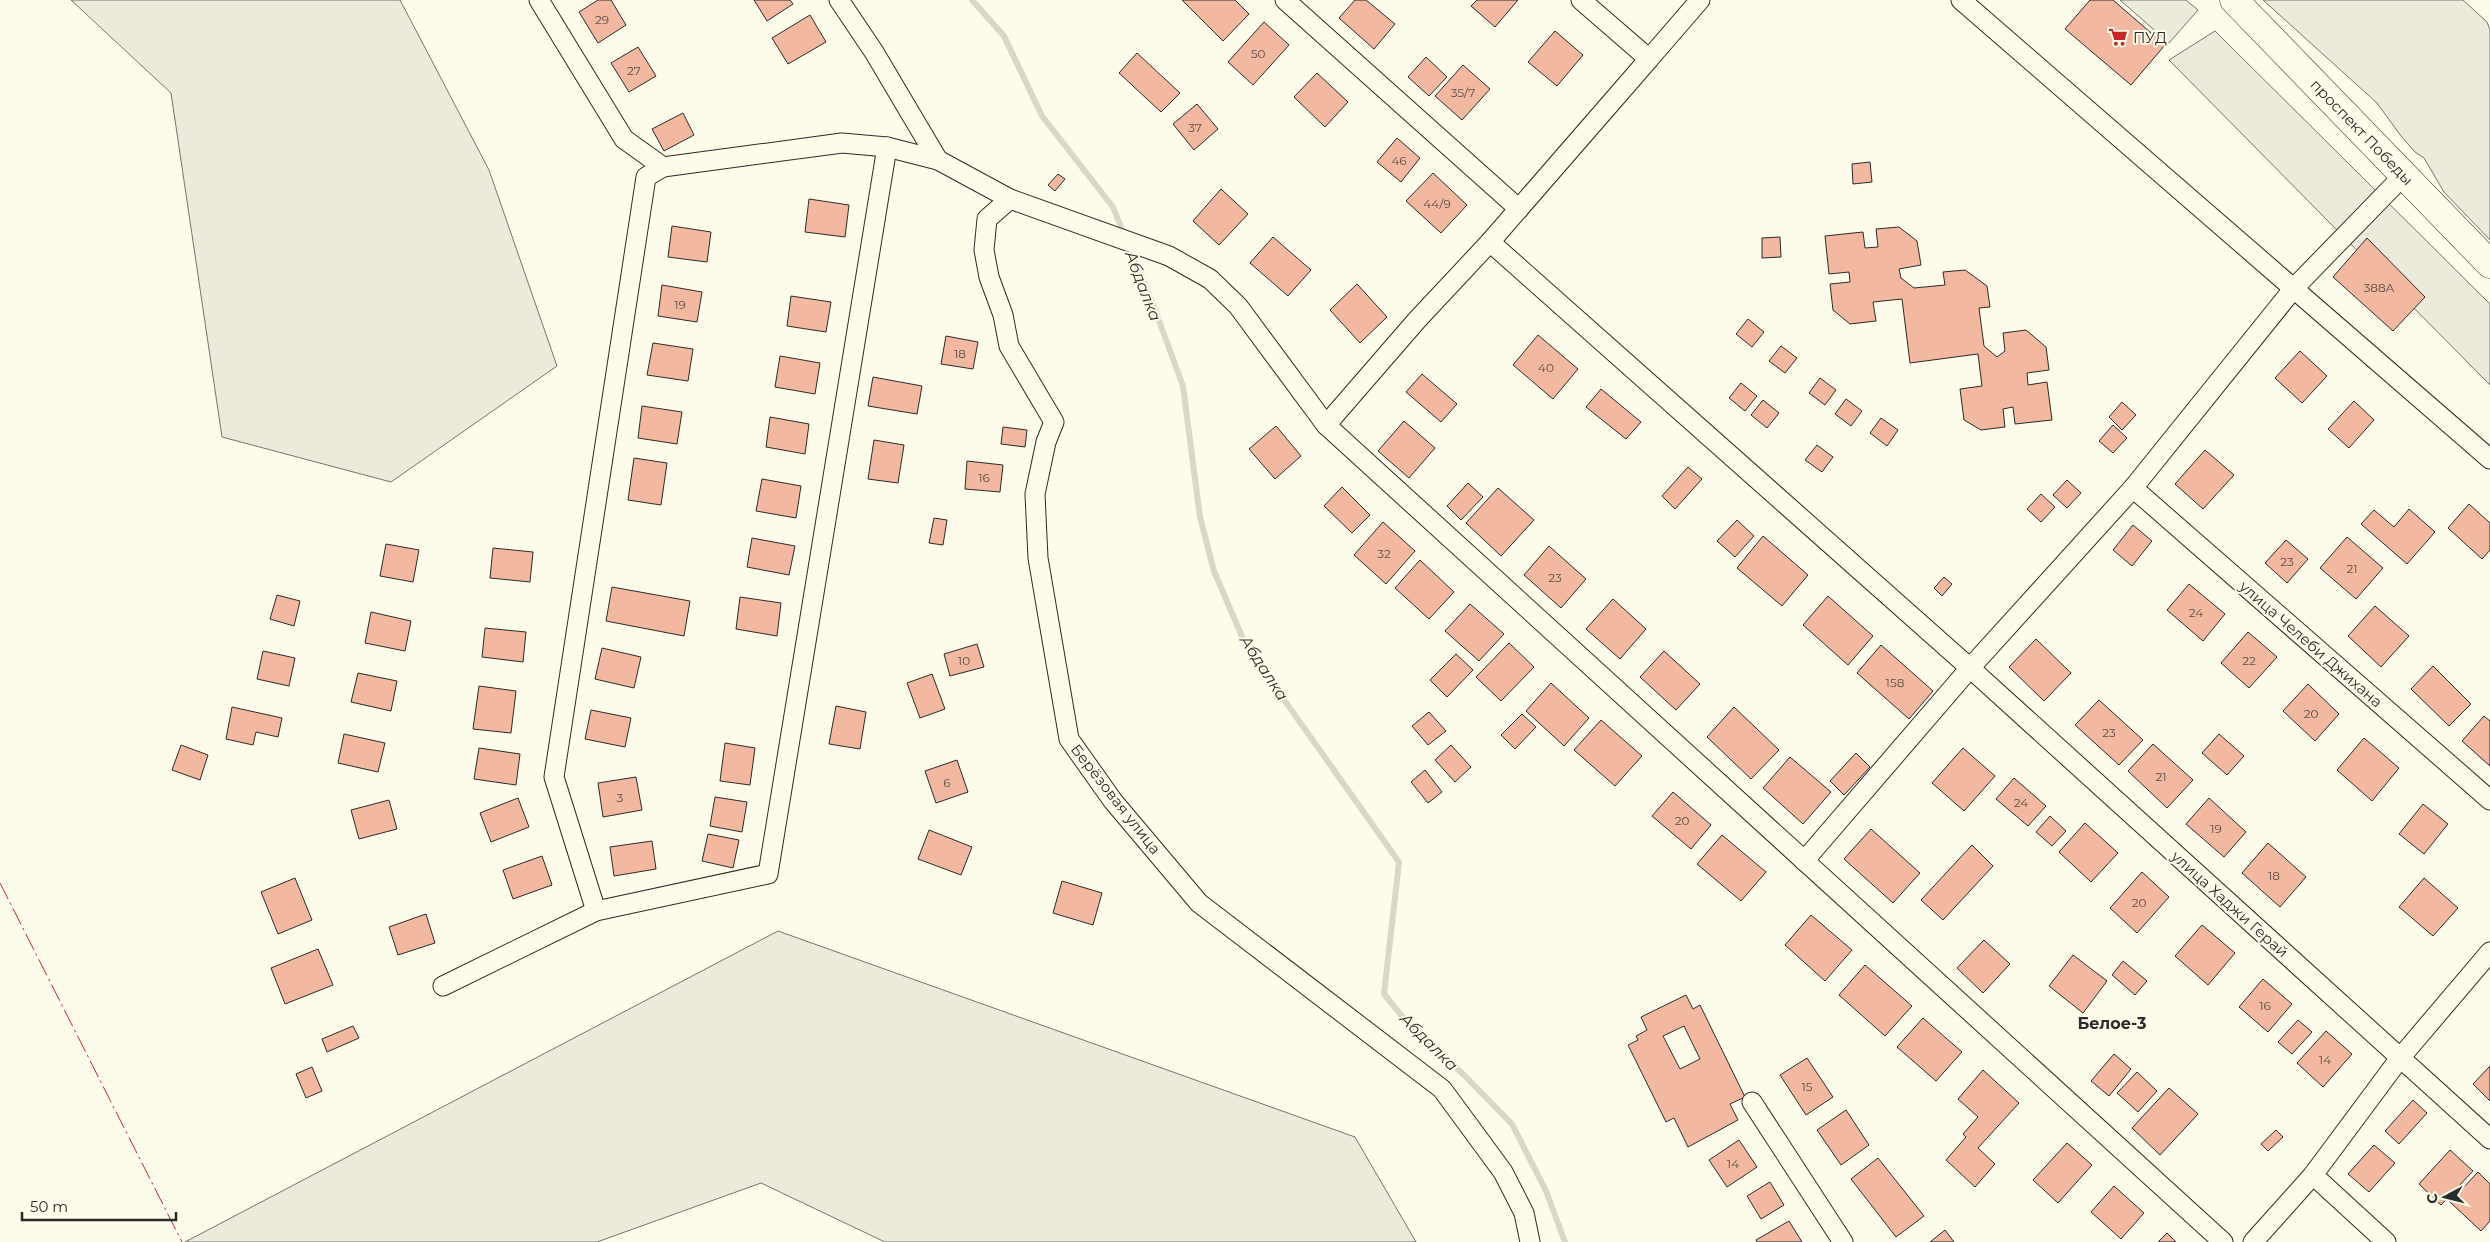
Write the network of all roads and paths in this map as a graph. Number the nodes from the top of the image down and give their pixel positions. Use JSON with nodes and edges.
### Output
{"nodes":[{"id":1,"x":539,"y":0,"type":"edge"},
{"id":2,"x":839,"y":0,"type":"edge"},
{"id":3,"x":1285,"y":0,"type":"edge"},
{"id":4,"x":1581,"y":0,"type":"edge"},
{"id":5,"x":1700,"y":0,"type":"edge"},
{"id":6,"x":1961,"y":0,"type":"edge"},
{"id":7,"x":2234,"y":0,"type":"edge"},
{"id":8,"x":1649,"y":59,"type":"junction"},
{"id":9,"x":887,"y":147,"type":"junction"},
{"id":10,"x":938,"y":160,"type":"junction"},
{"id":11,"x":663,"y":167,"type":"junction"},
{"id":12,"x":2404,"y":175,"type":"junction"},
{"id":13,"x":1010,"y":199,"type":"junction"},
{"id":14,"x":1520,"y":209,"type":"junction"},
{"id":15,"x":1490,"y":242,"type":"junction"},
{"id":16,"x":2490,"y":264,"type":"edge"},
{"id":17,"x":2294,"y":288,"type":"junction"},
{"id":18,"x":1326,"y":425,"type":"junction"},
{"id":19,"x":2490,"y":459,"type":"edge"},
{"id":20,"x":2133,"y":488,"type":"junction"},
{"id":21,"x":1970,"y":668,"type":"junction"},
{"id":22,"x":2490,"y":800,"type":"edge"},
{"id":23,"x":1804,"y":861,"type":"junction"},
{"id":24,"x":596,"y":911,"type":"junction"},
{"id":25,"x":2490,"y":952,"type":"edge"},
{"id":26,"x":442,"y":986,"type":"dead end"},
{"id":27,"x":2400,"y":1058,"type":"junction"},
{"id":28,"x":1752,"y":1102,"type":"dead end"},
{"id":29,"x":2490,"y":1139,"type":"edge"},
{"id":30,"x":2313,"y":1175,"type":"junction"},
{"id":31,"x":1530,"y":1242,"type":"edge"},
{"id":32,"x":1843,"y":1242,"type":"edge"},
{"id":33,"x":2223,"y":1242,"type":"edge"},
{"id":34,"x":2253,"y":1242,"type":"edge"},
{"id":35,"x":2386,"y":1242,"type":"edge"}],
"edges":[{"from":1,"to":11,"type":"street"},
{"from":2,"to":10,"type":"street"},
{"from":3,"to":14,"type":"street"},
{"from":4,"to":8,"type":"street"},
{"from":5,"to":8,"type":"street"},
{"from":6,"to":17,"type":"street"},
{"from":7,"to":12,"type":"main road","name":"проспект Победы"},
{"from":8,"to":14,"type":"street"},
{"from":9,"to":10,"type":"street"},
{"from":9,"to":11,"type":"street"},
{"from":9,"to":24,"type":"street"},
{"from":10,"to":13,"type":"street"},
{"from":11,"to":24,"type":"street"},
{"from":12,"to":16,"type":"main road","name":"проспект Победы"},
{"from":12,"to":17,"type":"street"},
{"from":13,"to":18,"type":"street"},
{"from":13,"to":31,"type":"street","name":"Берёзовая улица"},
{"from":14,"to":15,"type":"street"},
{"from":15,"to":18,"type":"street"},
{"from":15,"to":21,"type":"street","name":"улица Хаджи Герай"},
{"from":17,"to":19,"type":"street"},
{"from":17,"to":20,"type":"street"},
{"from":18,"to":23,"type":"street"},
{"from":20,"to":21,"type":"street"},
{"from":20,"to":22,"type":"street","name":"улица Челеби Джихана"},
{"from":21,"to":23,"type":"street"},
{"from":21,"to":27,"type":"street","name":"улица Хаджи Герай"},
{"from":23,"to":33,"type":"street"},
{"from":24,"to":26,"type":"street"},
{"from":25,"to":27,"type":"street"},
{"from":27,"to":29,"type":"street","name":"улица Хаджи Герай"},
{"from":27,"to":30,"type":"street"},
{"from":28,"to":32,"type":"street"},
{"from":30,"to":34,"type":"street"},
{"from":30,"to":35,"type":"street"}]}
